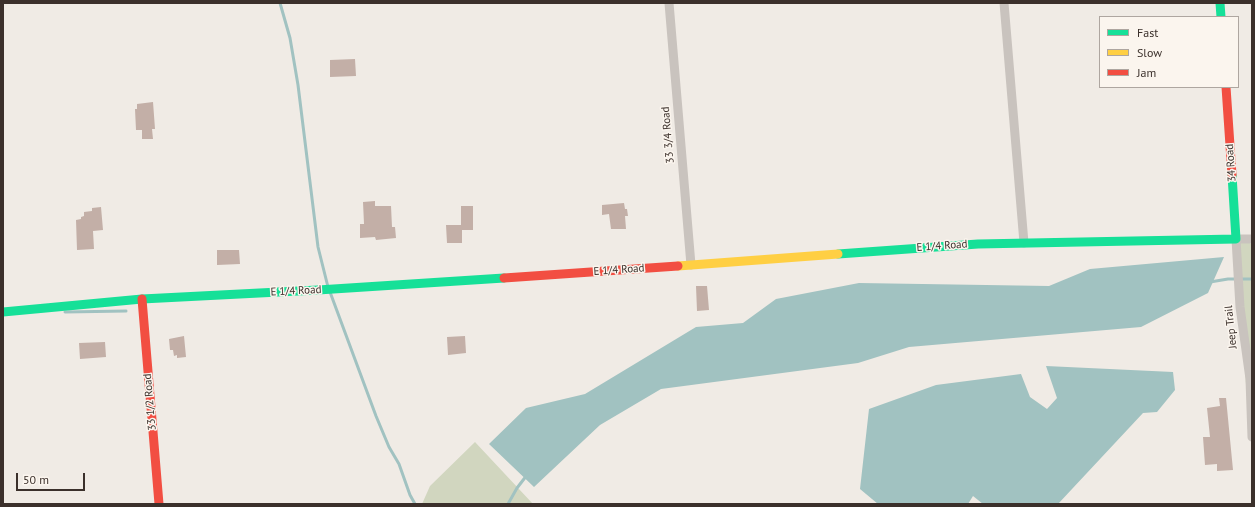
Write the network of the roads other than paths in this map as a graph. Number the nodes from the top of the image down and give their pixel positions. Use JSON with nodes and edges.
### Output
{"nodes":[{"id":1,"x":669,"y":3,"type":"edge"},
{"id":2,"x":1004,"y":3,"type":"edge"},
{"id":3,"x":1220,"y":3,"type":"edge"},
{"id":4,"x":1221,"y":16,"type":"edge"},
{"id":5,"x":1226,"y":88,"type":"edge"},
{"id":6,"x":1252,"y":238,"type":"edge"},
{"id":7,"x":1236,"y":239,"type":"junction"},
{"id":8,"x":1024,"y":243,"type":"junction"},
{"id":9,"x":691,"y":265,"type":"junction"},
{"id":10,"x":142,"y":299,"type":"junction"},
{"id":11,"x":3,"y":312,"type":"edge"},
{"id":12,"x":1252,"y":437,"type":"edge"},
{"id":13,"x":159,"y":504,"type":"edge"}],
"edges":[{"from":1,"to":9,"type":"street","name":"33 3/4 Road"},
{"from":2,"to":8,"type":"street"},
{"from":3,"to":4,"type":"street"},
{"from":5,"to":7,"type":"street","name":"34 Road"},
{"from":6,"to":7,"type":"street"},
{"from":7,"to":8,"type":"street","name":"E 1/4 Road"},
{"from":7,"to":12,"type":"street","name":"Jeep Trail"},
{"from":8,"to":9,"type":"street","name":"E 1/4 Road"},
{"from":9,"to":10,"type":"street","name":"E 1/4 Road"},
{"from":10,"to":11,"type":"street","name":"E 1/4 Road"},
{"from":10,"to":13,"type":"street","name":"33 1/2 Road"}]}
